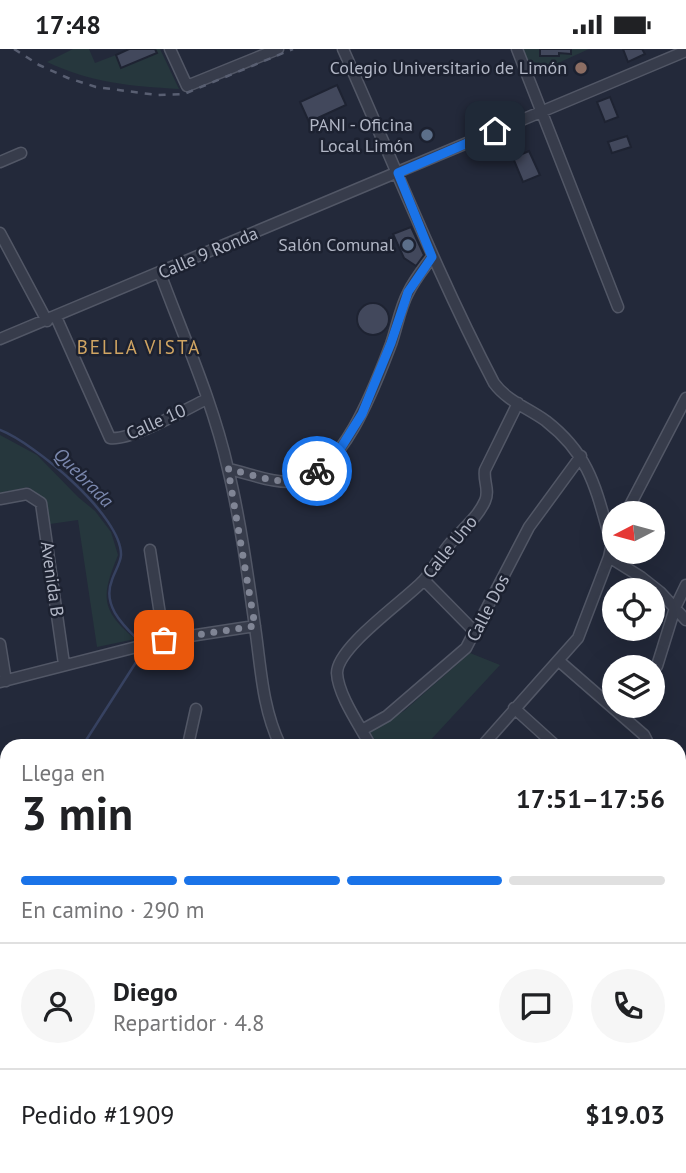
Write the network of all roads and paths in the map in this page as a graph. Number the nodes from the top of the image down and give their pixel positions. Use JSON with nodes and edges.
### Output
{"nodes":[{"id":1,"x":170,"y":49,"type":"edge"},
{"id":2,"x":278,"y":49,"type":"edge"},
{"id":3,"x":343,"y":49,"type":"edge"},
{"id":4,"x":517,"y":49,"type":"edge"},
{"id":5,"x":686,"y":51,"type":"edge"},
{"id":6,"x":543,"y":111,"type":"junction"},
{"id":7,"x":21,"y":153,"type":"dead end"},
{"id":8,"x":0,"y":162,"type":"edge"},
{"id":9,"x":398,"y":173,"type":"junction"},
{"id":10,"x":0,"y":233,"type":"edge"},
{"id":11,"x":432,"y":257,"type":"junction"},
{"id":12,"x":160,"y":273,"type":"junction"},
{"id":13,"x":618,"y":307,"type":"dead end"},
{"id":14,"x":51,"y":319,"type":"junction"},
{"id":15,"x":0,"y":339,"type":"edge"},
{"id":16,"x":686,"y":398,"type":"edge"},
{"id":17,"x":206,"y":399,"type":"junction"},
{"id":18,"x":518,"y":403,"type":"junction"},
{"id":19,"x":581,"y":456,"type":"junction"},
{"id":20,"x":228,"y":469,"type":"junction"},
{"id":21,"x":0,"y":499,"type":"edge"},
{"id":22,"x":632,"y":501,"type":"edge"},
{"id":23,"x":602,"y":507,"type":"edge"},
{"id":24,"x":150,"y":550,"type":"dead end"},
{"id":25,"x":606,"y":564,"type":"edge"},
{"id":26,"x":621,"y":564,"type":"edge"},
{"id":27,"x":424,"y":580,"type":"junction"},
{"id":28,"x":686,"y":585,"type":"edge"},
{"id":29,"x":675,"y":608,"type":"junction"},
{"id":30,"x":686,"y":620,"type":"edge"},
{"id":31,"x":255,"y":626,"type":"junction"},
{"id":32,"x":476,"y":633,"type":"junction"},
{"id":33,"x":164,"y":640,"type":"junction"},
{"id":34,"x":0,"y":644,"type":"edge"},
{"id":35,"x":660,"y":655,"type":"edge"},
{"id":36,"x":559,"y":661,"type":"junction"},
{"id":37,"x":64,"y":664,"type":"junction"},
{"id":38,"x":3,"y":681,"type":"edge"},
{"id":39,"x":514,"y":708,"type":"junction"},
{"id":40,"x":196,"y":709,"type":"dead end"},
{"id":41,"x":362,"y":730,"type":"junction"},
{"id":42,"x":189,"y":739,"type":"edge"},
{"id":43,"x":277,"y":739,"type":"edge"},
{"id":44,"x":367,"y":739,"type":"edge"},
{"id":45,"x":488,"y":739,"type":"edge"},
{"id":46,"x":548,"y":739,"type":"edge"},
{"id":47,"x":647,"y":739,"type":"edge"}],
"edges":[{"from":1,"to":2,"type":"street"},
{"from":3,"to":9,"type":"street"},
{"from":4,"to":6,"type":"street"},
{"from":5,"to":6,"type":"street","name":"Calle 9 Ronda"},
{"from":6,"to":9,"type":"street","name":"Calle 9 Ronda"},
{"from":6,"to":13,"type":"street"},
{"from":7,"to":8,"type":"street"},
{"from":9,"to":11,"type":"street"},
{"from":9,"to":12,"type":"street","name":"Calle 9 Ronda"},
{"from":10,"to":14,"type":"street"},
{"from":11,"to":18,"type":"street"},
{"from":11,"to":20,"type":"street"},
{"from":12,"to":14,"type":"street","name":"Calle 9 Ronda"},
{"from":12,"to":17,"type":"street"},
{"from":14,"to":15,"type":"street","name":"Calle 9 Ronda"},
{"from":14,"to":17,"type":"street","name":"Calle 10"},
{"from":16,"to":22,"type":"street"},
{"from":17,"to":20,"type":"street"},
{"from":18,"to":19,"type":"street"},
{"from":18,"to":27,"type":"street","name":"Calle Uno"},
{"from":19,"to":23,"type":"street"},
{"from":19,"to":32,"type":"street","name":"Calle Dos"},
{"from":20,"to":31,"type":"street"},
{"from":21,"to":37,"type":"street","name":"Avenida B"},
{"from":24,"to":33,"type":"street"},
{"from":25,"to":36,"type":"street"},
{"from":26,"to":29,"type":"street"},
{"from":27,"to":32,"type":"street"},
{"from":27,"to":41,"type":"street","name":"Calle Uno"},
{"from":28,"to":29,"type":"street"},
{"from":29,"to":30,"type":"street"},
{"from":29,"to":35,"type":"street"},
{"from":31,"to":33,"type":"street"},
{"from":31,"to":43,"type":"street"},
{"from":32,"to":41,"type":"street","name":"Calle Dos"},
{"from":33,"to":37,"type":"street"},
{"from":34,"to":38,"type":"street"},
{"from":36,"to":39,"type":"street"},
{"from":36,"to":47,"type":"street"},
{"from":37,"to":38,"type":"street"},
{"from":39,"to":45,"type":"street"},
{"from":39,"to":46,"type":"street"},
{"from":40,"to":42,"type":"street"},
{"from":41,"to":44,"type":"street"}]}
